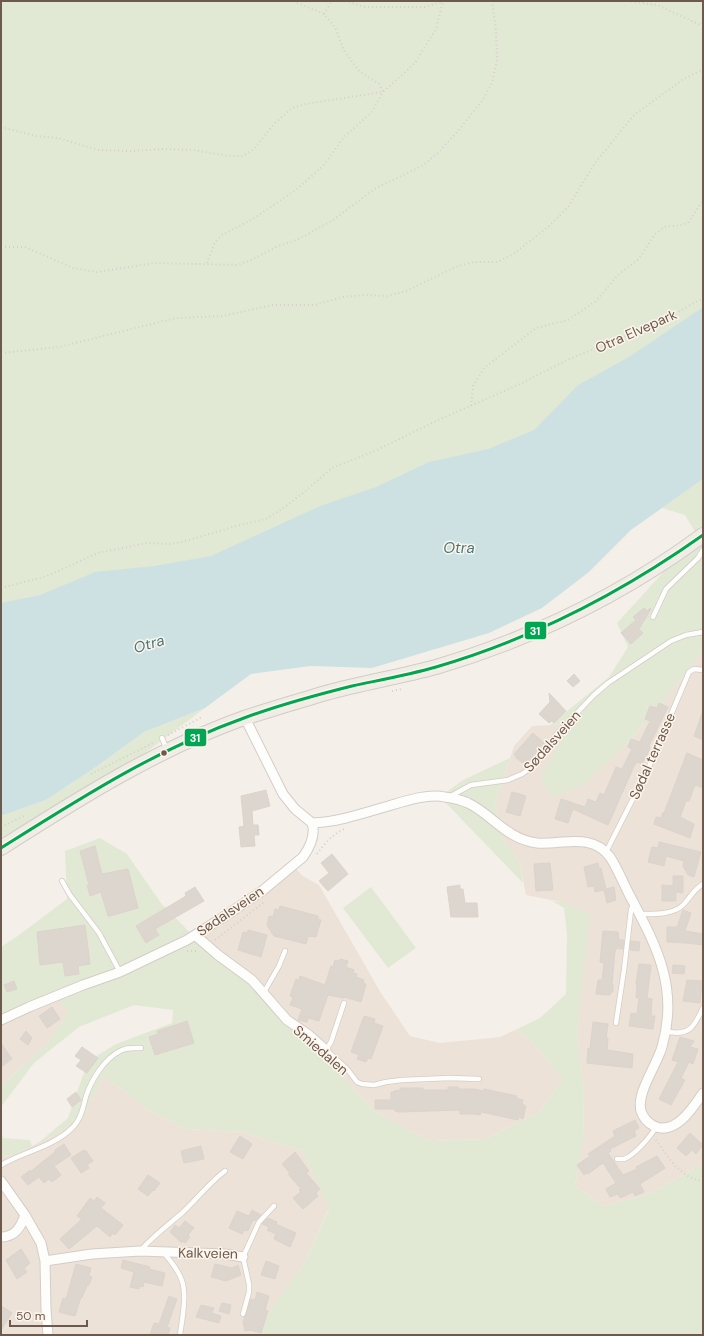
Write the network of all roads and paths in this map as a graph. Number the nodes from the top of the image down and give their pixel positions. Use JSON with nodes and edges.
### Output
{"nodes":[{"id":1,"x":293,"y":1,"type":"edge"},
{"id":2,"x":332,"y":1,"type":"edge"},
{"id":3,"x":345,"y":1,"type":"edge"},
{"id":4,"x":492,"y":1,"type":"edge"},
{"id":5,"x":627,"y":1,"type":"edge"},
{"id":6,"x":443,"y":2,"type":"edge"},
{"id":7,"x":324,"y":14,"type":"junction"},
{"id":8,"x":703,"y":26,"type":"edge"},
{"id":9,"x":703,"y":69,"type":"edge"},
{"id":10,"x":383,"y":92,"type":"junction"},
{"id":11,"x":1,"y":127,"type":"edge"},
{"id":12,"x":703,"y":200,"type":"edge"},
{"id":13,"x":1,"y":247,"type":"edge"},
{"id":14,"x":207,"y":263,"type":"junction"},
{"id":15,"x":703,"y":298,"type":"edge"},
{"id":16,"x":1,"y":353,"type":"edge"},
{"id":17,"x":471,"y":406,"type":"junction"},
{"id":18,"x":702,"y":544,"type":"edge"},
{"id":19,"x":1,"y":588,"type":"edge"},
{"id":20,"x":653,"y":617,"type":"dead end"},
{"id":21,"x":703,"y":632,"type":"edge"},
{"id":22,"x":703,"y":670,"type":"edge"},
{"id":23,"x":202,"y":718,"type":"dead end"},
{"id":24,"x":245,"y":718,"type":"junction"},
{"id":25,"x":162,"y":738,"type":"junction"},
{"id":26,"x":167,"y":751,"type":"junction"},
{"id":27,"x":90,"y":774,"type":"dead end"},
{"id":28,"x":447,"y":797,"type":"junction"},
{"id":29,"x":26,"y":815,"type":"dead end"},
{"id":30,"x":312,"y":823,"type":"junction"},
{"id":31,"x":1,"y":827,"type":"edge"},
{"id":32,"x":1,"y":848,"type":"edge"},
{"id":33,"x":606,"y":852,"type":"junction"},
{"id":34,"x":62,"y":881,"type":"dead end"},
{"id":35,"x":703,"y":884,"type":"edge"},
{"id":36,"x":634,"y":903,"type":"junction"},
{"id":37,"x":640,"y":914,"type":"junction"},
{"id":38,"x":195,"y":935,"type":"junction"},
{"id":39,"x":285,"y":951,"type":"dead end"},
{"id":40,"x":120,"y":972,"type":"junction"},
{"id":41,"x":264,"y":992,"type":"junction"},
{"id":42,"x":344,"y":1003,"type":"dead end"},
{"id":43,"x":703,"y":1008,"type":"edge"},
{"id":44,"x":1,"y":1020,"type":"edge"},
{"id":45,"x":616,"y":1023,"type":"dead end"},
{"id":46,"x":665,"y":1031,"type":"junction"},
{"id":47,"x":141,"y":1048,"type":"dead end"},
{"id":48,"x":326,"y":1050,"type":"junction"},
{"id":49,"x":479,"y":1079,"type":"dead end"},
{"id":50,"x":703,"y":1093,"type":"edge"},
{"id":51,"x":654,"y":1131,"type":"junction"},
{"id":52,"x":617,"y":1159,"type":"dead end"},
{"id":53,"x":1,"y":1165,"type":"edge"},
{"id":54,"x":225,"y":1171,"type":"dead end"},
{"id":55,"x":1,"y":1181,"type":"edge"},
{"id":56,"x":703,"y":1181,"type":"edge"},
{"id":57,"x":274,"y":1206,"type":"dead end"},
{"id":58,"x":25,"y":1215,"type":"junction"},
{"id":59,"x":1,"y":1237,"type":"edge"},
{"id":60,"x":140,"y":1251,"type":"junction"},
{"id":61,"x":163,"y":1252,"type":"junction"},
{"id":62,"x":243,"y":1257,"type":"junction"},
{"id":63,"x":45,"y":1261,"type":"junction"},
{"id":64,"x":243,"y":1314,"type":"dead end"},
{"id":65,"x":48,"y":1335,"type":"edge"},
{"id":66,"x":180,"y":1335,"type":"edge"}],
"edges":[{"from":1,"to":7,"type":"path"},
{"from":2,"to":7,"type":"path"},
{"from":3,"to":6,"type":"path"},
{"from":4,"to":14,"type":"path"},
{"from":5,"to":8,"type":"path"},
{"from":6,"to":10,"type":"path"},
{"from":7,"to":10,"type":"path"},
{"from":9,"to":16,"type":"path"},
{"from":10,"to":11,"type":"path"},
{"from":10,"to":14,"type":"path"},
{"from":12,"to":17,"type":"path"},
{"from":13,"to":14,"type":"path"},
{"from":15,"to":17,"type":"path","name":"Otra Elvepark"},
{"from":17,"to":19,"type":"path","name":"Otra Elvepark"},
{"from":18,"to":20,"type":"lane"},
{"from":18,"to":24,"type":"main road"},
{"from":21,"to":28,"type":"lane","name":"Sødalsveien"},
{"from":22,"to":33,"type":"lane","name":"Sødal terrasse"},
{"from":23,"to":25,"type":"path"},
{"from":24,"to":26,"type":"main road"},
{"from":24,"to":30,"type":"street"},
{"from":25,"to":26,"type":"lane"},
{"from":25,"to":27,"type":"path"},
{"from":26,"to":32,"type":"main road"},
{"from":28,"to":30,"type":"street","name":"Sødalsveien"},
{"from":28,"to":33,"type":"street"},
{"from":29,"to":31,"type":"path"},
{"from":30,"to":38,"type":"street","name":"Sødalsveien"},
{"from":33,"to":36,"type":"street"},
{"from":34,"to":40,"type":"lane"},
{"from":35,"to":37,"type":"lane"},
{"from":36,"to":37,"type":"street"},
{"from":36,"to":45,"type":"lane"},
{"from":37,"to":46,"type":"street"},
{"from":38,"to":40,"type":"street","name":"Sødalsveien"},
{"from":38,"to":41,"type":"street","name":"Smiedalen"},
{"from":39,"to":41,"type":"lane"},
{"from":40,"to":44,"type":"street","name":"Sødalsveien"},
{"from":41,"to":48,"type":"street","name":"Smiedalen"},
{"from":42,"to":48,"type":"lane"},
{"from":43,"to":46,"type":"lane"},
{"from":46,"to":51,"type":"street"},
{"from":47,"to":53,"type":"lane"},
{"from":48,"to":49,"type":"lane","name":"Smiedalen"},
{"from":50,"to":51,"type":"street"},
{"from":51,"to":52,"type":"lane"},
{"from":51,"to":56,"type":"path"},
{"from":54,"to":60,"type":"lane"},
{"from":55,"to":58,"type":"street"},
{"from":57,"to":62,"type":"lane","name":"Kalkveien"},
{"from":58,"to":59,"type":"street"},
{"from":58,"to":63,"type":"street"},
{"from":60,"to":61,"type":"street","name":"Kalkveien"},
{"from":60,"to":63,"type":"street","name":"Kalkveien"},
{"from":61,"to":62,"type":"street","name":"Kalkveien"},
{"from":61,"to":66,"type":"lane","name":"Kalkveien"},
{"from":62,"to":64,"type":"lane"},
{"from":63,"to":65,"type":"street"}]}
